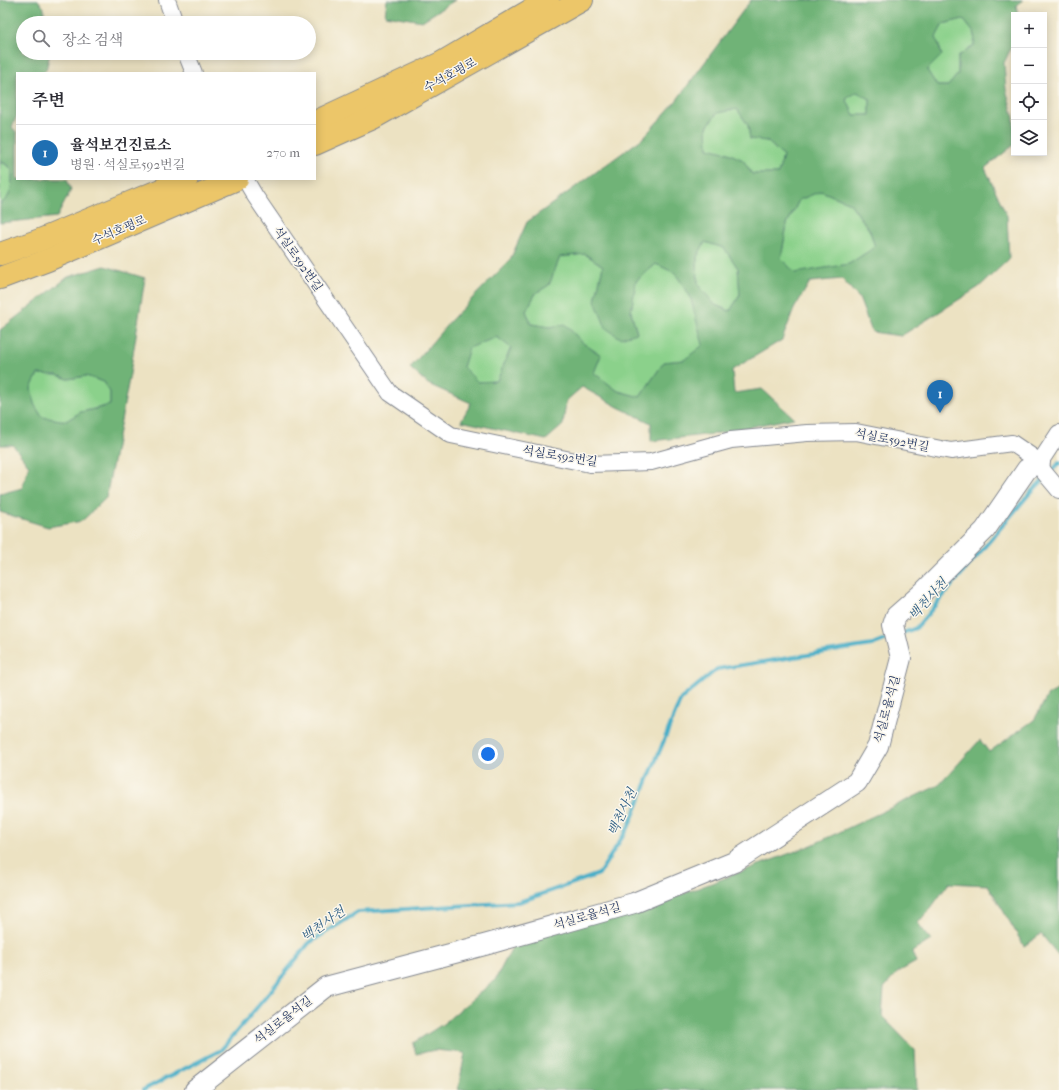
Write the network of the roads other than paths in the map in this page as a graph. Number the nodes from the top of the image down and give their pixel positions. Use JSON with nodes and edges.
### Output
{"nodes":[{"id":1,"x":167,"y":0,"type":"edge"},
{"id":2,"x":548,"y":0,"type":"edge"},
{"id":3,"x":582,"y":0,"type":"edge"},
{"id":4,"x":173,"y":16,"type":"edge"},
{"id":5,"x":189,"y":60,"type":"edge"},
{"id":6,"x":194,"y":72,"type":"edge"},
{"id":7,"x":316,"y":122,"type":"edge"},
{"id":8,"x":316,"y":144,"type":"edge"},
{"id":9,"x":185,"y":180,"type":"edge"},
{"id":10,"x":237,"y":180,"type":"edge"},
{"id":11,"x":0,"y":254,"type":"edge"},
{"id":12,"x":0,"y":278,"type":"edge"},
{"id":13,"x":1059,"y":433,"type":"edge"},
{"id":14,"x":1041,"y":467,"type":"junction"},
{"id":15,"x":1057,"y":487,"type":"edge"},
{"id":16,"x":195,"y":1090,"type":"edge"}],
"edges":[{"from":1,"to":4,"type":"street"},
{"from":2,"to":7,"type":"highway","name":"수석호평로"},
{"from":3,"to":8,"type":"highway","name":"수석호평로"},
{"from":5,"to":6,"type":"street"},
{"from":9,"to":11,"type":"highway","name":"수석호평로"},
{"from":10,"to":12,"type":"highway","name":"수석호평로"},
{"from":10,"to":14,"type":"street","name":"석실로592번길"},
{"from":13,"to":14,"type":"street"},
{"from":14,"to":15,"type":"street","name":"석실로592번길"},
{"from":14,"to":16,"type":"street","name":"석실로율석길"}]}
